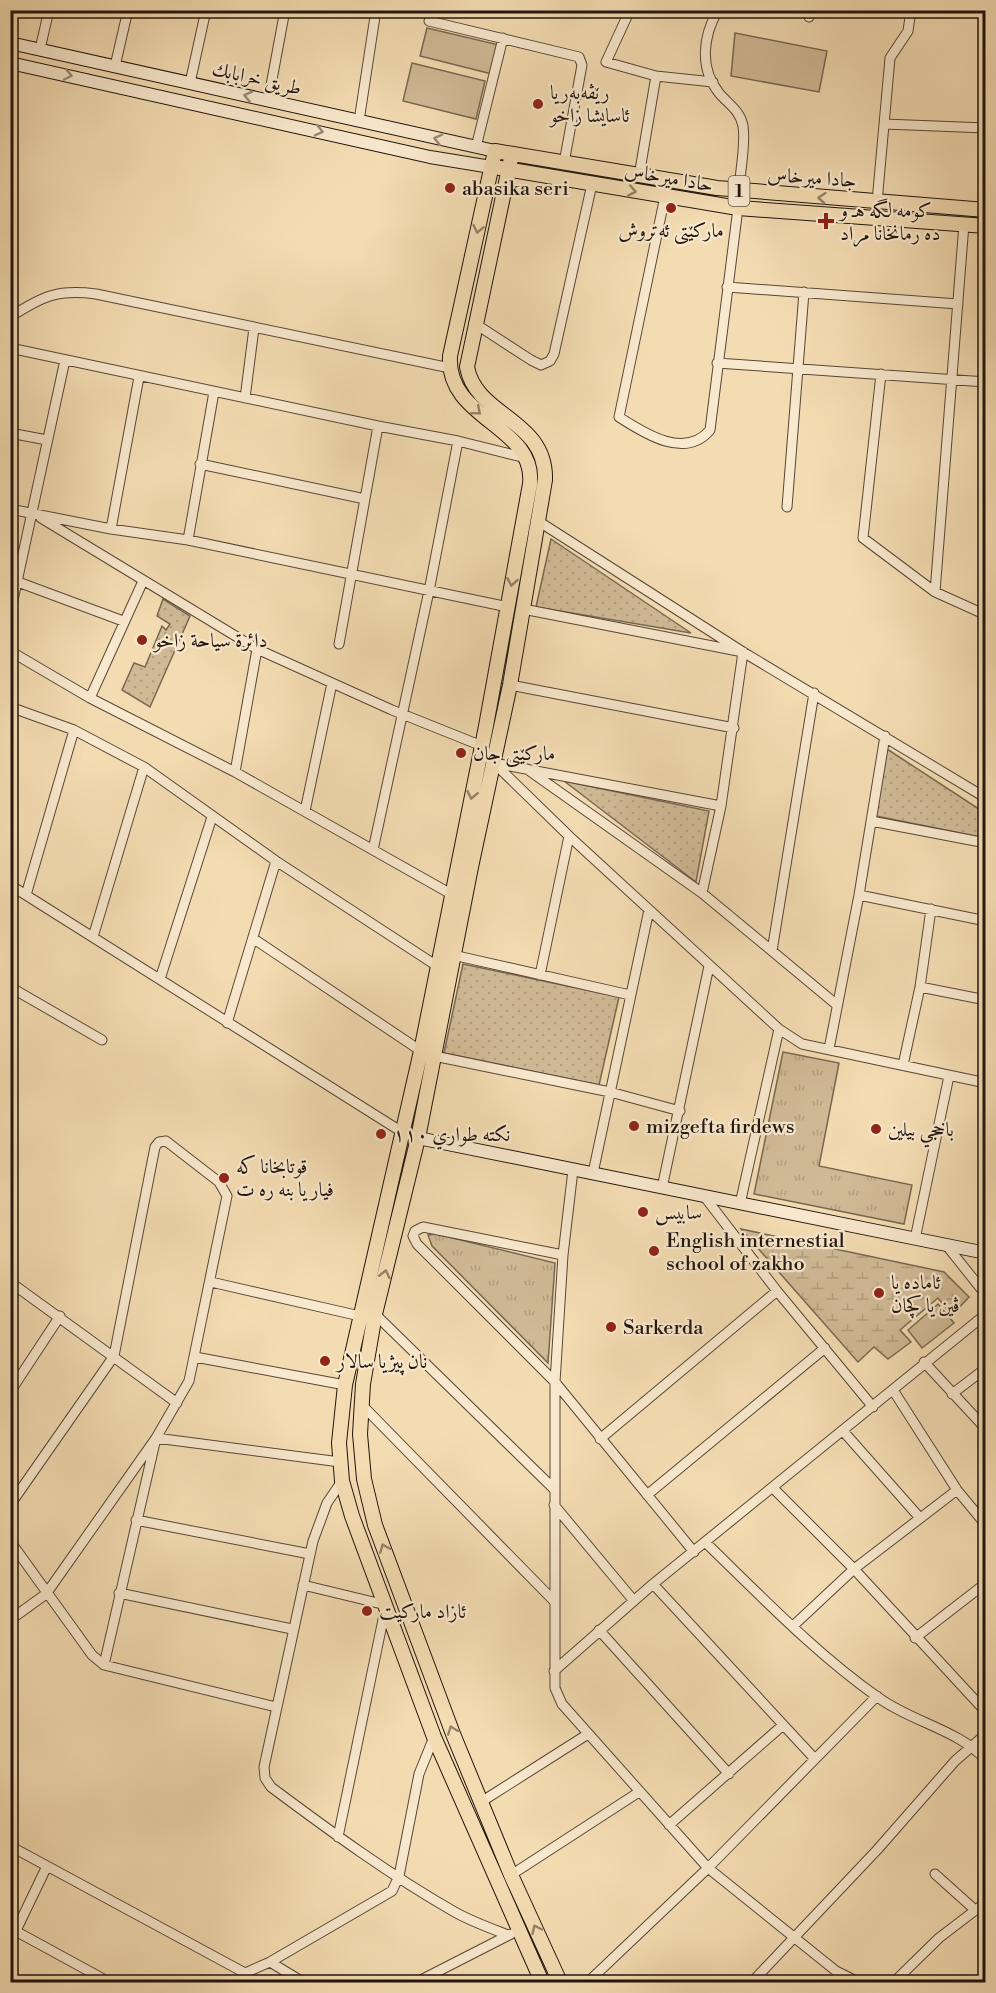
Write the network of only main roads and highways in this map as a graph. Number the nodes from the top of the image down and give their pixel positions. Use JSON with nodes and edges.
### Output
{"nodes":[{"id":1,"x":10,"y":43,"type":"edge"},
{"id":2,"x":10,"y":63,"type":"edge"},
{"id":3,"x":495,"y":152,"type":"junction"},
{"id":4,"x":512,"y":154,"type":"junction"},
{"id":5,"x":492,"y":167,"type":"junction"},
{"id":6,"x":508,"y":169,"type":"junction"},
{"id":7,"x":985,"y":209,"type":"edge"},
{"id":8,"x":986,"y":226,"type":"edge"},
{"id":9,"x":494,"y":686,"type":"junction"},
{"id":10,"x":509,"y":688,"type":"junction"},
{"id":11,"x":490,"y":707,"type":"junction"},
{"id":12,"x":504,"y":712,"type":"junction"},
{"id":13,"x":428,"y":1053,"type":"junction"},
{"id":14,"x":418,"y":1138,"type":"junction"},
{"id":15,"x":986,"y":1253,"type":"edge"},
{"id":16,"x":467,"y":1768,"type":"junction"},
{"id":17,"x":452,"y":1778,"type":"junction"},
{"id":18,"x":542,"y":1983,"type":"edge"},
{"id":19,"x":560,"y":1983,"type":"edge"}],
"edges":[{"from":3,"to":1,"type":"main road","name":"طريق خرابابك","one_way":true},
{"from":2,"to":5,"type":"main road","one_way":true},
{"from":3,"to":4,"type":"main road","name":"جادا ميرخاس","number":"1"},
{"from":3,"to":5,"type":"main road"},
{"from":4,"to":6,"type":"main road"},
{"from":7,"to":4,"type":"main road","name":"جادا ميرخاس","number":"1","one_way":true},
{"from":5,"to":6,"type":"main road","name":"حادا ميرخاس"},
{"from":5,"to":9,"type":"main road","one_way":true},
{"from":6,"to":8,"type":"main road","name":"حادا ميرخاس","one_way":true},
{"from":6,"to":10,"type":"main road"},
{"from":9,"to":10,"type":"main road"},
{"from":9,"to":11,"type":"main road"},
{"from":10,"to":12,"type":"main road"},
{"from":11,"to":12,"type":"main road"},
{"from":11,"to":13,"type":"main road","one_way":true},
{"from":12,"to":13,"type":"main road"},
{"from":13,"to":14,"type":"main road"},
{"from":13,"to":17,"type":"main road"},
{"from":14,"to":15,"type":"main road"},
{"from":16,"to":14,"type":"main road","one_way":true},
{"from":16,"to":17,"type":"main road"},
{"from":19,"to":16,"type":"main road","one_way":true},
{"from":17,"to":18,"type":"main road"}]}
